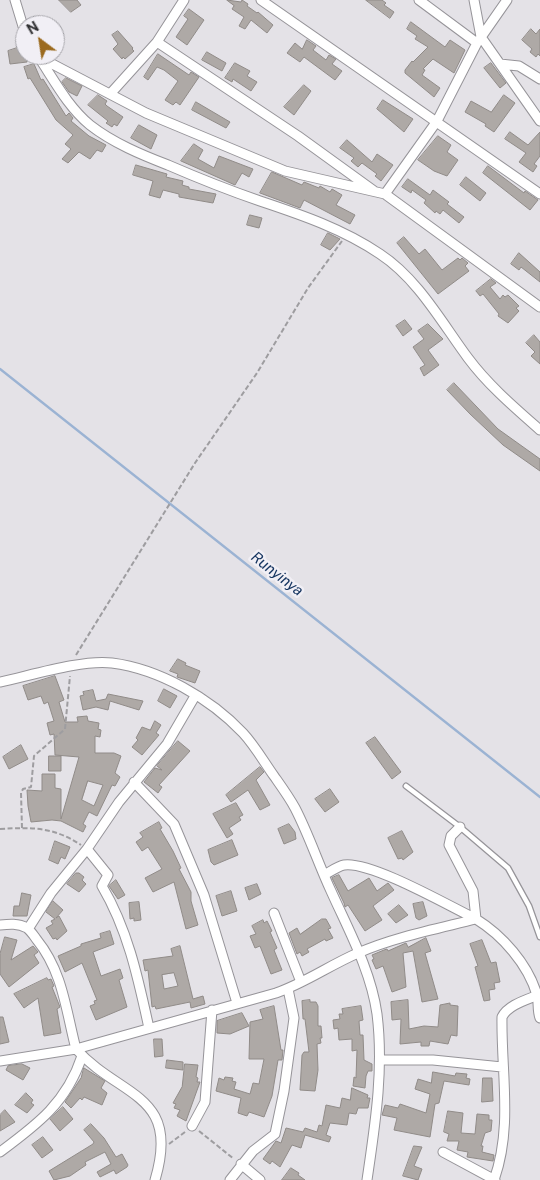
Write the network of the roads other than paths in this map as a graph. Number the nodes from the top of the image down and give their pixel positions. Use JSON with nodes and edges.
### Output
{"nodes":[{"id":1,"x":15,"y":0,"type":"edge"},
{"id":2,"x":184,"y":0,"type":"edge"},
{"id":3,"x":261,"y":0,"type":"edge"},
{"id":4,"x":419,"y":0,"type":"edge"},
{"id":5,"x":474,"y":0,"type":"edge"},
{"id":6,"x":507,"y":0,"type":"edge"},
{"id":7,"x":20,"y":15,"type":"edge"},
{"id":8,"x":479,"y":40,"type":"junction"},
{"id":9,"x":157,"y":42,"type":"junction"},
{"id":10,"x":500,"y":64,"type":"junction"},
{"id":11,"x":44,"y":65,"type":"edge"},
{"id":12,"x":56,"y":65,"type":"edge"},
{"id":13,"x":540,"y":79,"type":"edge"},
{"id":14,"x":111,"y":93,"type":"junction"},
{"id":15,"x":437,"y":121,"type":"junction"},
{"id":16,"x":540,"y":121,"type":"edge"},
{"id":17,"x":374,"y":191,"type":"junction"},
{"id":18,"x":386,"y":194,"type":"junction"},
{"id":19,"x":540,"y":194,"type":"edge"},
{"id":20,"x":540,"y":307,"type":"edge"},
{"id":21,"x":540,"y":430,"type":"edge"},
{"id":22,"x":0,"y":682,"type":"edge"},
{"id":23,"x":195,"y":696,"type":"junction"},
{"id":24,"x":134,"y":782,"type":"junction"},
{"id":25,"x":406,"y":786,"type":"dead end"},
{"id":26,"x":460,"y":827,"type":"junction"},
{"id":27,"x":87,"y":849,"type":"junction"},
{"id":28,"x":324,"y":875,"type":"junction"},
{"id":29,"x":274,"y":913,"type":"dead end"},
{"id":30,"x":476,"y":919,"type":"junction"},
{"id":31,"x":0,"y":924,"type":"edge"},
{"id":32,"x":28,"y":929,"type":"junction"},
{"id":33,"x":540,"y":937,"type":"edge"},
{"id":34,"x":359,"y":953,"type":"junction"},
{"id":35,"x":301,"y":982,"type":"junction"},
{"id":36,"x":288,"y":989,"type":"junction"},
{"id":37,"x":538,"y":996,"type":"junction"},
{"id":38,"x":238,"y":1003,"type":"junction"},
{"id":39,"x":212,"y":1010,"type":"junction"},
{"id":40,"x":540,"y":1018,"type":"edge"},
{"id":41,"x":148,"y":1028,"type":"junction"},
{"id":42,"x":79,"y":1052,"type":"junction"},
{"id":43,"x":380,"y":1060,"type":"junction"},
{"id":44,"x":0,"y":1061,"type":"edge"},
{"id":45,"x":502,"y":1067,"type":"junction"},
{"id":46,"x":192,"y":1126,"type":"road end"},
{"id":47,"x":0,"y":1152,"type":"edge"},
{"id":48,"x":443,"y":1152,"type":"dead end"},
{"id":49,"x":241,"y":1164,"type":"junction"},
{"id":50,"x":155,"y":1180,"type":"edge"},
{"id":51,"x":230,"y":1180,"type":"edge"},
{"id":52,"x":260,"y":1180,"type":"edge"},
{"id":53,"x":367,"y":1180,"type":"edge"},
{"id":54,"x":494,"y":1180,"type":"edge"}],
"edges":[{"from":1,"to":7,"type":"street"},
{"from":2,"to":9,"type":"street"},
{"from":3,"to":15,"type":"street"},
{"from":4,"to":8,"type":"street"},
{"from":5,"to":8,"type":"street"},
{"from":6,"to":8,"type":"street"},
{"from":8,"to":10,"type":"street"},
{"from":8,"to":15,"type":"street"},
{"from":9,"to":14,"type":"street"},
{"from":9,"to":17,"type":"street"},
{"from":10,"to":13,"type":"street"},
{"from":10,"to":16,"type":"street"},
{"from":11,"to":21,"type":"street"},
{"from":12,"to":14,"type":"street"},
{"from":14,"to":17,"type":"street"},
{"from":15,"to":18,"type":"street"},
{"from":15,"to":19,"type":"street"},
{"from":17,"to":18,"type":"street"},
{"from":18,"to":20,"type":"street"},
{"from":22,"to":23,"type":"street"},
{"from":23,"to":24,"type":"street"},
{"from":23,"to":28,"type":"street"},
{"from":24,"to":27,"type":"street"},
{"from":24,"to":38,"type":"street"},
{"from":25,"to":26,"type":"lane"},
{"from":26,"to":30,"type":"street"},
{"from":26,"to":33,"type":"lane"},
{"from":27,"to":32,"type":"street"},
{"from":27,"to":41,"type":"street"},
{"from":28,"to":30,"type":"street"},
{"from":28,"to":34,"type":"street"},
{"from":29,"to":35,"type":"street"},
{"from":30,"to":34,"type":"street"},
{"from":30,"to":37,"type":"street"},
{"from":31,"to":32,"type":"street"},
{"from":32,"to":42,"type":"street"},
{"from":34,"to":35,"type":"street"},
{"from":34,"to":43,"type":"street"},
{"from":35,"to":36,"type":"street"},
{"from":36,"to":38,"type":"street"},
{"from":36,"to":49,"type":"street"},
{"from":37,"to":40,"type":"street"},
{"from":37,"to":45,"type":"street"},
{"from":38,"to":39,"type":"street"},
{"from":39,"to":41,"type":"street"},
{"from":39,"to":46,"type":"street"},
{"from":41,"to":42,"type":"street"},
{"from":42,"to":44,"type":"street"},
{"from":42,"to":47,"type":"street"},
{"from":42,"to":50,"type":"street"},
{"from":43,"to":45,"type":"street"},
{"from":43,"to":53,"type":"street"},
{"from":45,"to":54,"type":"street"},
{"from":48,"to":54,"type":"street"},
{"from":49,"to":51,"type":"street"},
{"from":49,"to":52,"type":"street"}]}
